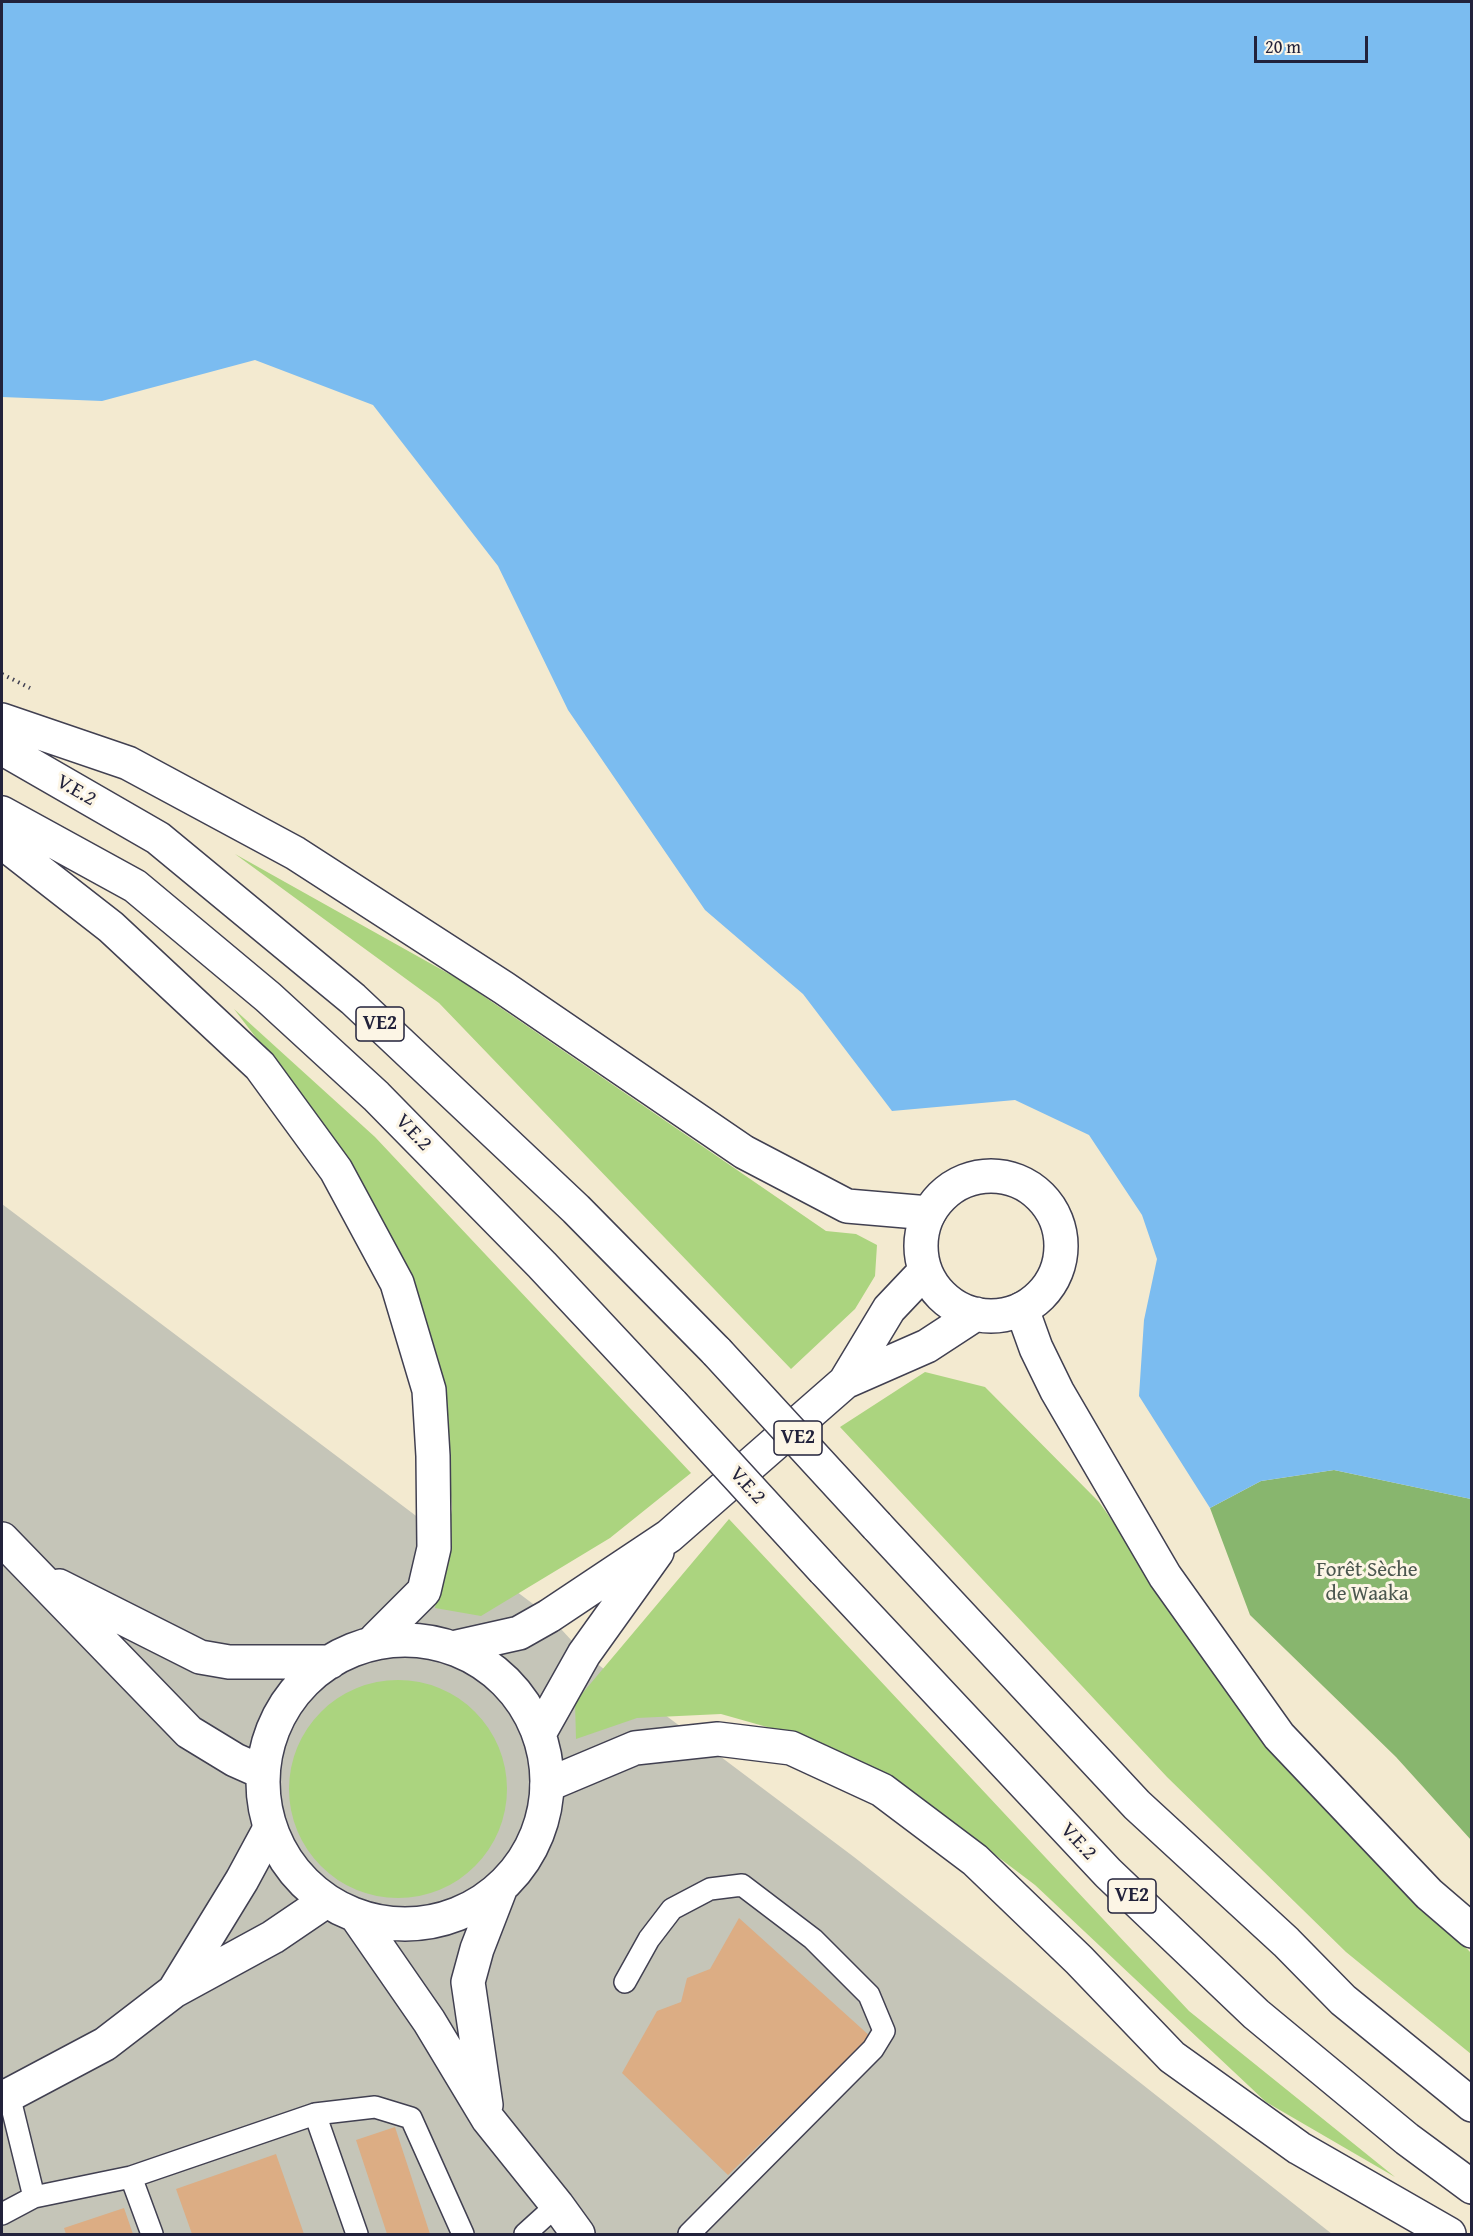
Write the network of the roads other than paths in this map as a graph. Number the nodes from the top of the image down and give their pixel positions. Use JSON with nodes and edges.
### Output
{"nodes":[{"id":1,"x":2,"y":720,"type":"edge"},
{"id":2,"x":2,"y":748,"type":"edge"},
{"id":3,"x":2,"y":813,"type":"edge"},
{"id":4,"x":2,"y":842,"type":"edge"},
{"id":5,"x":929,"y":1213,"type":"junction"},
{"id":6,"x":925,"y":1271,"type":"junction"},
{"id":7,"x":1022,"y":1309,"type":"junction"},
{"id":8,"x":976,"y":1314,"type":"junction"},
{"id":9,"x":845,"y":1382,"type":"junction"},
{"id":10,"x":669,"y":1536,"type":"junction"},
{"id":11,"x":2,"y":1539,"type":"edge"},
{"id":12,"x":33,"y":1573,"type":"junction"},
{"id":13,"x":376,"y":1639,"type":"junction"},
{"id":14,"x":452,"y":1648,"type":"junction"},
{"id":15,"x":330,"y":1662,"type":"junction"},
{"id":16,"x":539,"y":1734,"type":"junction"},
{"id":17,"x":262,"y":1772,"type":"junction"},
{"id":18,"x":547,"y":1785,"type":"junction"},
{"id":19,"x":269,"y":1830,"type":"junction"},
{"id":20,"x":501,"y":1887,"type":"junction"},
{"id":21,"x":326,"y":1902,"type":"junction"},
{"id":22,"x":357,"y":1917,"type":"junction"},
{"id":23,"x":1472,"y":1931,"type":"edge"},
{"id":24,"x":625,"y":1982,"type":"dead end"},
{"id":25,"x":174,"y":1991,"type":"junction"},
{"id":26,"x":5,"y":2095,"type":"edge"},
{"id":27,"x":1472,"y":2105,"type":"edge"},
{"id":28,"x":315,"y":2115,"type":"junction"},
{"id":29,"x":488,"y":2119,"type":"junction"},
{"id":30,"x":131,"y":2177,"type":"junction"},
{"id":31,"x":1472,"y":2187,"type":"edge"},
{"id":32,"x":34,"y":2197,"type":"junction"},
{"id":33,"x":557,"y":2205,"type":"junction"},
{"id":34,"x":2,"y":2214,"type":"edge"},
{"id":35,"x":152,"y":2235,"type":"edge"},
{"id":36,"x":357,"y":2235,"type":"edge"},
{"id":37,"x":463,"y":2235,"type":"edge"},
{"id":38,"x":525,"y":2235,"type":"edge"},
{"id":39,"x":578,"y":2235,"type":"edge"},
{"id":40,"x":689,"y":2235,"type":"edge"},
{"id":41,"x":1449,"y":2235,"type":"edge"}],
"edges":[{"from":1,"to":5,"type":"main road"},
{"from":2,"to":27,"type":"main road","name":"V.E.2","number":"VE2","bridge":true},
{"from":3,"to":31,"type":"main road","name":"V.E.2","number":"VE2","bridge":true},
{"from":4,"to":13,"type":"main road"},
{"from":5,"to":6,"type":"main road"},
{"from":5,"to":7,"type":"main road"},
{"from":6,"to":8,"type":"main road"},
{"from":6,"to":9,"type":"main road"},
{"from":7,"to":8,"type":"main road"},
{"from":7,"to":23,"type":"main road"},
{"from":8,"to":9,"type":"main road"},
{"from":9,"to":10,"type":"main road"},
{"from":10,"to":14,"type":"main road"},
{"from":10,"to":16,"type":"main road"},
{"from":11,"to":12,"type":"main road"},
{"from":12,"to":15,"type":"main road"},
{"from":12,"to":17,"type":"main road"},
{"from":13,"to":14,"type":"main road"},
{"from":13,"to":15,"type":"main road"},
{"from":14,"to":16,"type":"main road"},
{"from":15,"to":17,"type":"main road"},
{"from":16,"to":18,"type":"main road"},
{"from":17,"to":19,"type":"main road"},
{"from":18,"to":20,"type":"main road"},
{"from":18,"to":41,"type":"main road"},
{"from":19,"to":21,"type":"main road"},
{"from":19,"to":25,"type":"main road"},
{"from":20,"to":22,"type":"main road"},
{"from":20,"to":29,"type":"main road"},
{"from":21,"to":22,"type":"main road"},
{"from":21,"to":25,"type":"main road"},
{"from":22,"to":29,"type":"main road"},
{"from":24,"to":40,"type":"lane"},
{"from":25,"to":26,"type":"main road"},
{"from":26,"to":32,"type":"lane"},
{"from":28,"to":30,"type":"lane"},
{"from":28,"to":36,"type":"lane"},
{"from":28,"to":37,"type":"lane"},
{"from":29,"to":33,"type":"main road"},
{"from":30,"to":32,"type":"lane"},
{"from":30,"to":35,"type":"lane"},
{"from":32,"to":34,"type":"lane"},
{"from":33,"to":38,"type":"lane"},
{"from":33,"to":39,"type":"main road"}]}
